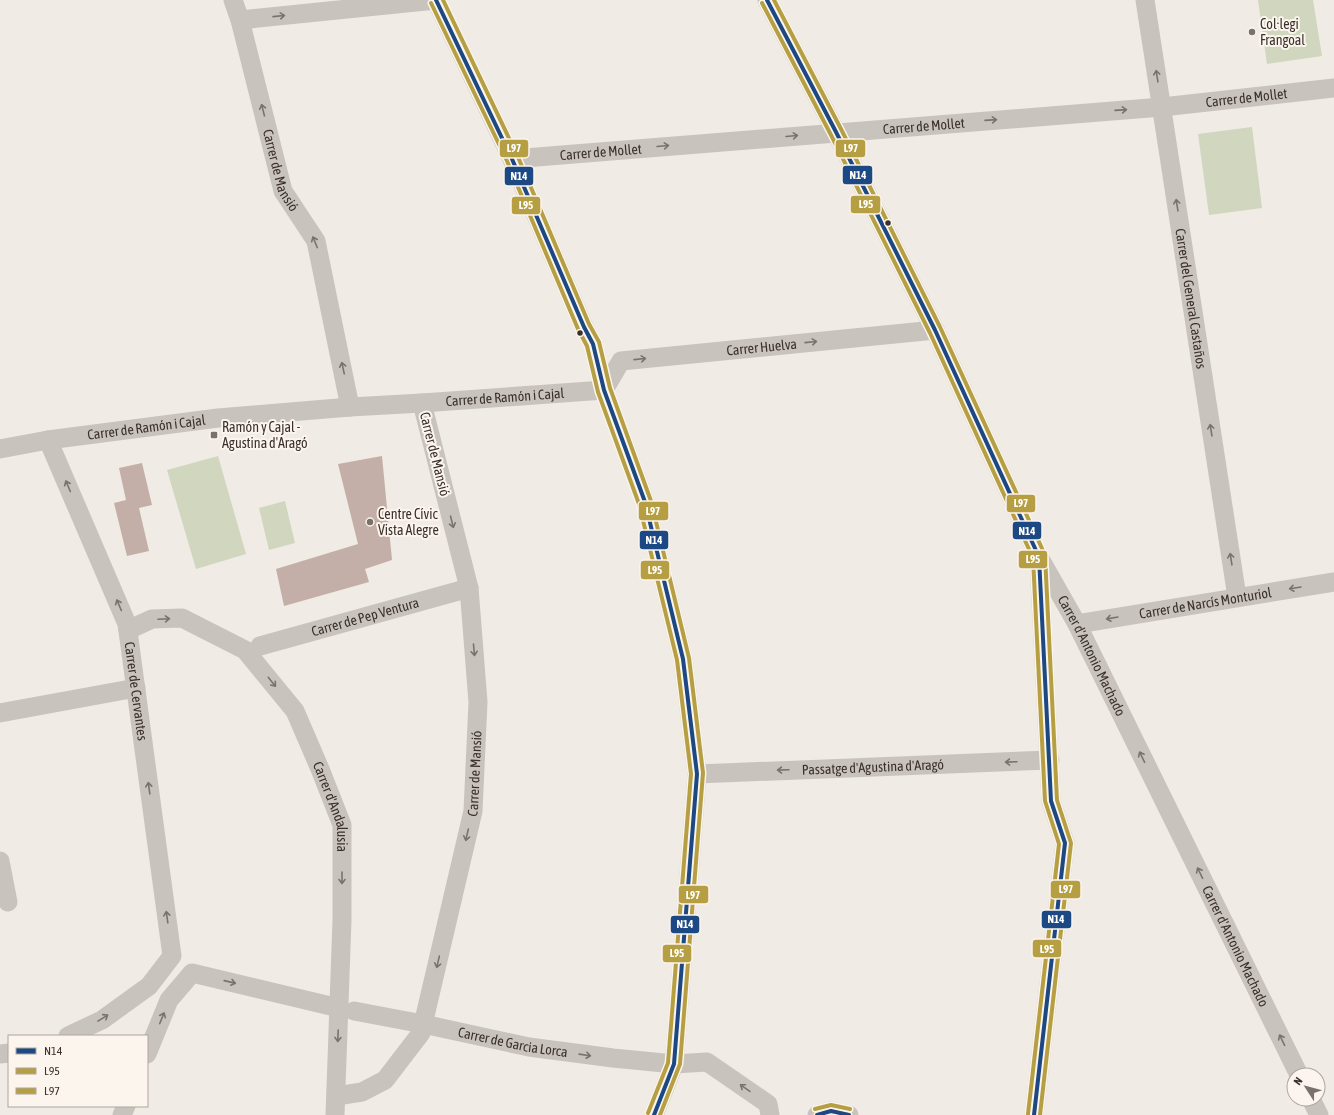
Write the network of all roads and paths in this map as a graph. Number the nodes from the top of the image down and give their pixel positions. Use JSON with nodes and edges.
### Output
{"nodes":[{"id":1,"x":233,"y":0,"type":"edge"},
{"id":2,"x":436,"y":0,"type":"edge"},
{"id":3,"x":767,"y":0,"type":"edge"},
{"id":4,"x":1145,"y":0,"type":"edge"},
{"id":5,"x":240,"y":20,"type":"junction"},
{"id":6,"x":1334,"y":88,"type":"edge"},
{"id":7,"x":1162,"y":106,"type":"junction"},
{"id":8,"x":836,"y":132,"type":"junction"},
{"id":9,"x":512,"y":159,"type":"junction"},
{"id":10,"x":935,"y":330,"type":"junction"},
{"id":11,"x":604,"y":390,"type":"junction"},
{"id":12,"x":422,"y":403,"type":"junction"},
{"id":13,"x":350,"y":407,"type":"junction"},
{"id":14,"x":48,"y":440,"type":"junction"},
{"id":15,"x":0,"y":449,"type":"edge"},
{"id":16,"x":1039,"y":557,"type":"junction"},
{"id":17,"x":1334,"y":582,"type":"edge"},
{"id":18,"x":469,"y":588,"type":"junction"},
{"id":19,"x":1237,"y":597,"type":"junction"},
{"id":20,"x":1077,"y":624,"type":"junction"},
{"id":21,"x":128,"y":630,"type":"junction"},
{"id":22,"x":260,"y":646,"type":"dead end"},
{"id":23,"x":136,"y":688,"type":"junction"},
{"id":24,"x":0,"y":713,"type":"edge"},
{"id":25,"x":1050,"y":760,"type":"junction"},
{"id":26,"x":697,"y":774,"type":"junction"},
{"id":27,"x":0,"y":861,"type":"edge"},
{"id":28,"x":8,"y":902,"type":"dead end"},
{"id":29,"x":346,"y":1010,"type":"junction"},
{"id":30,"x":423,"y":1024,"type":"junction"},
{"id":31,"x":70,"y":1035,"type":"edge"},
{"id":32,"x":148,"y":1052,"type":"edge"},
{"id":33,"x":674,"y":1064,"type":"junction"},
{"id":34,"x":1295,"y":1067,"type":"edge"},
{"id":35,"x":336,"y":1096,"type":"junction"},
{"id":36,"x":335,"y":1115,"type":"edge"},
{"id":37,"x":654,"y":1115,"type":"edge"},
{"id":38,"x":770,"y":1115,"type":"edge"},
{"id":39,"x":817,"y":1115,"type":"edge"},
{"id":40,"x":849,"y":1115,"type":"edge"},
{"id":41,"x":1034,"y":1115,"type":"edge"}],
"edges":[{"from":1,"to":5,"type":"street","name":"Carrer de Mansió"},
{"from":5,"to":2,"type":"street","one_way":true},
{"from":2,"to":9,"type":"street"},
{"from":3,"to":8,"type":"street","name":"Carrer d'Antonio Machado"},
{"from":7,"to":4,"type":"street","name":"Carrer del General Castaños","one_way":true},
{"from":13,"to":5,"type":"street","name":"Carrer de Mansió","one_way":true},
{"from":6,"to":7,"type":"street","name":"Carrer de Mollet"},
{"from":8,"to":7,"type":"street","name":"Carrer de Mollet","one_way":true},
{"from":19,"to":7,"type":"street","name":"Carrer del General Castaños","one_way":true},
{"from":9,"to":8,"type":"street","name":"Carrer de Mollet","one_way":true},
{"from":8,"to":10,"type":"street","name":"Carrer d'Antonio Machado"},
{"from":9,"to":11,"type":"street"},
{"from":11,"to":10,"type":"street","name":"Carrer Huelva","one_way":true},
{"from":10,"to":16,"type":"street","name":"Carrer d'Antonio Machado"},
{"from":11,"to":12,"type":"street","name":"Carrer de Ramón i Cajal"},
{"from":11,"to":26,"type":"street"},
{"from":12,"to":13,"type":"street","name":"Carrer de Ramón i Cajal"},
{"from":12,"to":18,"type":"street","name":"Carrer de Mansió","one_way":true},
{"from":13,"to":14,"type":"street","name":"Carrer de Ramón i Cajal"},
{"from":14,"to":15,"type":"street","name":"Carrer de Ramón i Cajal"},
{"from":21,"to":14,"type":"street","name":"Carrer de Cervantes","one_way":true},
{"from":16,"to":20,"type":"street","name":"Carrer d'Antonio Machado"},
{"from":16,"to":25,"type":"street"},
{"from":17,"to":19,"type":"street","name":"Carrer de Narcís Monturiol","one_way":true},
{"from":18,"to":22,"type":"street","name":"Carrer de Pep Ventura"},
{"from":18,"to":30,"type":"street","name":"Carrer de Mansió","one_way":true},
{"from":19,"to":20,"type":"street","name":"Carrer de Narcís Monturiol","one_way":true},
{"from":34,"to":20,"type":"street","name":"Carrer d'Antonio Machado","one_way":true},
{"from":21,"to":23,"type":"street","name":"Carrer de Cervantes"},
{"from":21,"to":29,"type":"street","name":"Carrer d'Andalusia","one_way":true},
{"from":23,"to":24,"type":"street"},
{"from":31,"to":23,"type":"street","name":"Carrer de Cervantes","one_way":true},
{"from":25,"to":26,"type":"street","name":"Passatge d'Agustina d'Aragó","one_way":true},
{"from":25,"to":41,"type":"street"},
{"from":26,"to":33,"type":"street"},
{"from":27,"to":28,"type":"street"},
{"from":29,"to":30,"type":"street","name":"Carrer de Garcia Lorca"},
{"from":32,"to":29,"type":"street","name":"Carrer de Garcia Lorca","one_way":true},
{"from":29,"to":35,"type":"street","name":"Carrer d'Andalusia","one_way":true},
{"from":30,"to":33,"type":"street","name":"Carrer de Garcia Lorca","one_way":true},
{"from":30,"to":35,"type":"street","name":"Carrer de Mansió"},
{"from":33,"to":37,"type":"street"},
{"from":38,"to":33,"type":"street","name":"Carrer de Garcia Lorca","one_way":true},
{"from":35,"to":36,"type":"street","name":"Carrer d'Andalusia"},
{"from":39,"to":40,"type":"street"}]}
